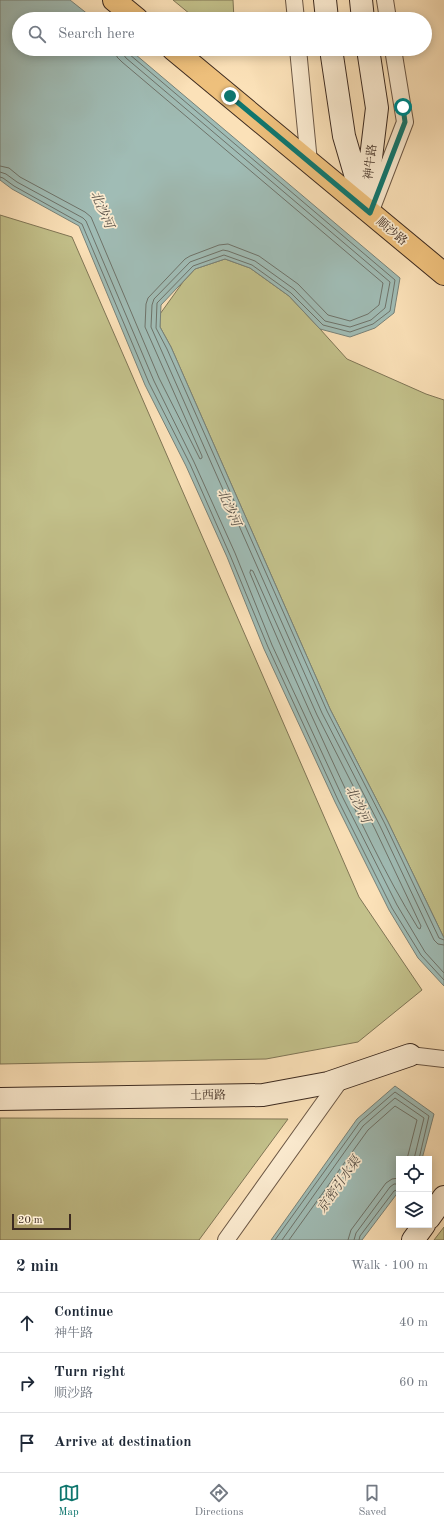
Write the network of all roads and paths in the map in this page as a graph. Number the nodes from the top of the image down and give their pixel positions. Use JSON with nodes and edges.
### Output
{"nodes":[{"id":1,"x":114,"y":0,"type":"edge"},
{"id":2,"x":294,"y":0,"type":"edge"},
{"id":3,"x":325,"y":0,"type":"edge"},
{"id":4,"x":361,"y":0,"type":"edge"},
{"id":5,"x":385,"y":0,"type":"edge"},
{"id":6,"x":129,"y":12,"type":"edge"},
{"id":7,"x":295,"y":12,"type":"edge"},
{"id":8,"x":326,"y":12,"type":"edge"},
{"id":9,"x":363,"y":12,"type":"edge"},
{"id":10,"x":387,"y":12,"type":"edge"},
{"id":11,"x":181,"y":56,"type":"edge"},
{"id":12,"x":299,"y":56,"type":"edge"},
{"id":13,"x":333,"y":56,"type":"edge"},
{"id":14,"x":369,"y":56,"type":"edge"},
{"id":15,"x":394,"y":56,"type":"edge"},
{"id":16,"x":309,"y":162,"type":"junction"},
{"id":17,"x":368,"y":211,"type":"junction"},
{"id":18,"x":444,"y":274,"type":"edge"},
{"id":19,"x":410,"y":1055,"type":"joint"},
{"id":20,"x":444,"y":1059,"type":"edge"},
{"id":21,"x":341,"y":1079,"type":"junction"},
{"id":22,"x":0,"y":1099,"type":"edge"},
{"id":23,"x":444,"y":1197,"type":"edge"},
{"id":24,"x":432,"y":1214,"type":"edge"},
{"id":25,"x":422,"y":1228,"type":"edge"},
{"id":26,"x":226,"y":1240,"type":"edge"},
{"id":27,"x":413,"y":1240,"type":"edge"}],
"edges":[{"from":1,"to":6,"type":"main road"},
{"from":2,"to":7,"type":"street"},
{"from":3,"to":8,"type":"street"},
{"from":4,"to":9,"type":"street"},
{"from":5,"to":10,"type":"street"},
{"from":11,"to":16,"type":"main road","name":"顺沙路"},
{"from":12,"to":16,"type":"street"},
{"from":13,"to":17,"type":"street","name":"神牛路"},
{"from":14,"to":17,"type":"street","name":"神牛路"},
{"from":15,"to":17,"type":"street","name":"神牛路"},
{"from":16,"to":17,"type":"main road","name":"顺沙路"},
{"from":17,"to":18,"type":"main road","name":"顺沙路"},
{"from":19,"to":20,"type":"street"},
{"from":19,"to":21,"type":"street","name":"土西路"},
{"from":21,"to":22,"type":"street","name":"土西路"},
{"from":21,"to":26,"type":"street"},
{"from":23,"to":24,"type":"street"},
{"from":25,"to":27,"type":"street"}]}
